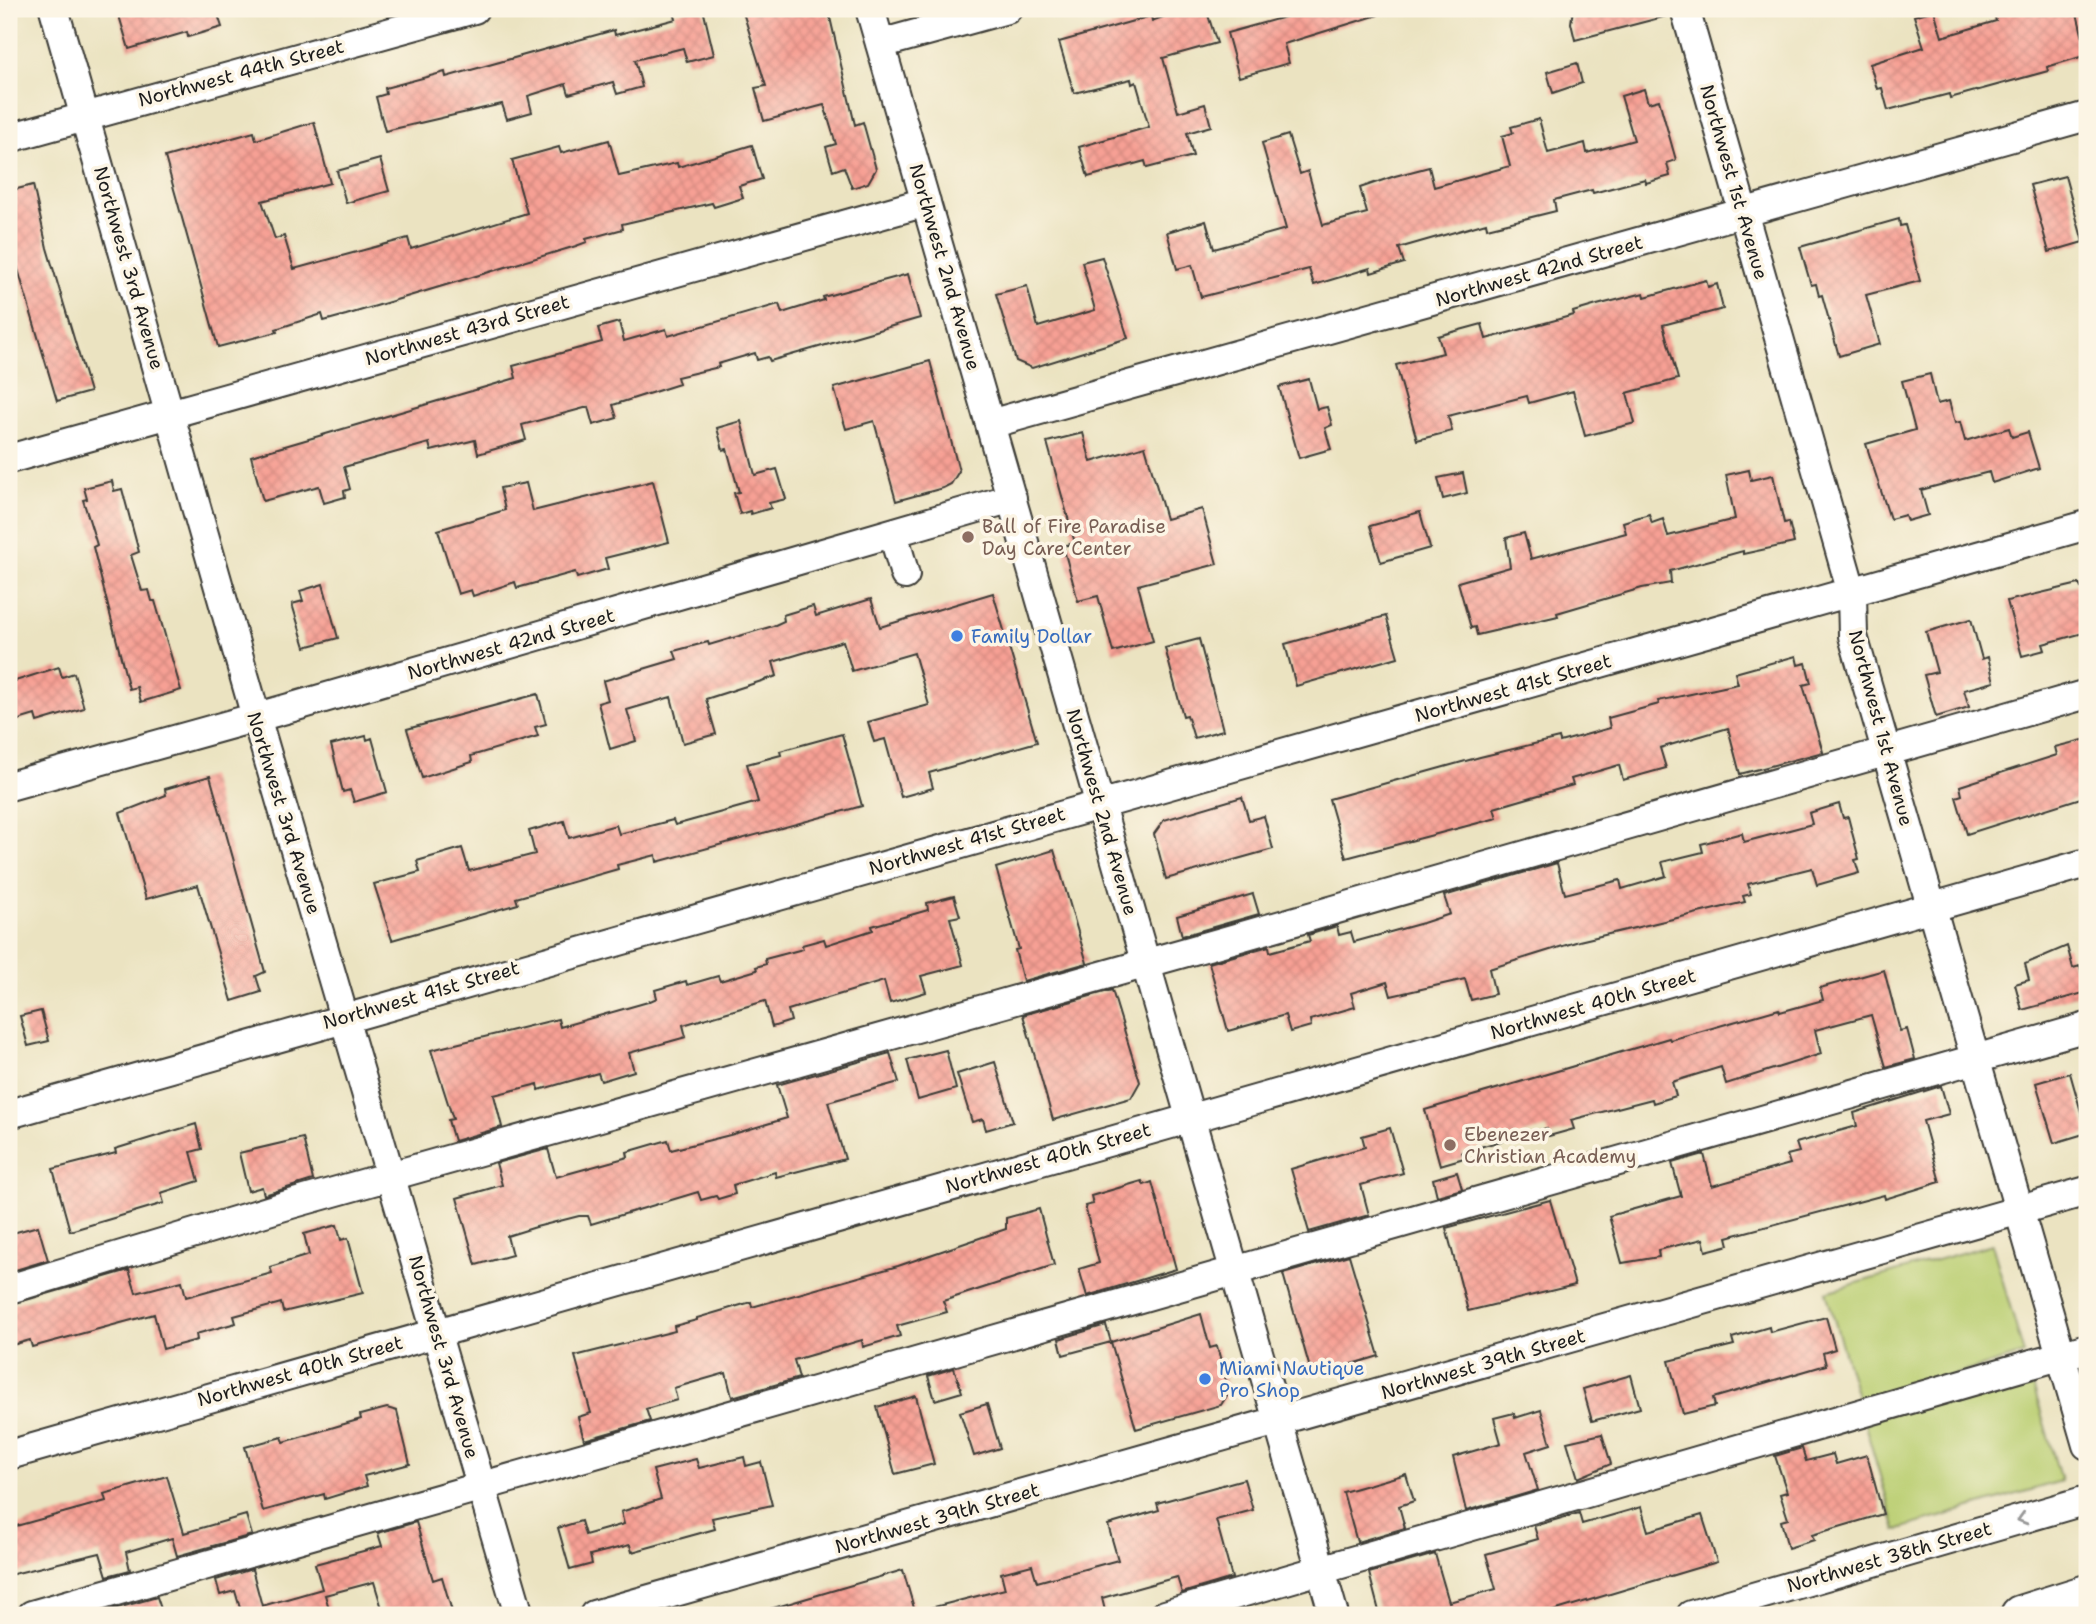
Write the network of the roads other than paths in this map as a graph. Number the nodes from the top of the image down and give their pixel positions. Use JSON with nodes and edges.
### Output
{"nodes":[{"id":1,"x":54,"y":9,"type":"edge"},
{"id":2,"x":474,"y":9,"type":"edge"},
{"id":3,"x":870,"y":9,"type":"edge"},
{"id":4,"x":1007,"y":9,"type":"edge"},
{"id":5,"x":1685,"y":9,"type":"edge"},
{"id":6,"x":880,"y":44,"type":"junction"},
{"id":7,"x":86,"y":116,"type":"junction"},
{"id":8,"x":2087,"y":116,"type":"edge"},
{"id":9,"x":9,"y":138,"type":"edge"},
{"id":10,"x":926,"y":202,"type":"junction"},
{"id":11,"x":1742,"y":214,"type":"junction"},
{"id":12,"x":170,"y":414,"type":"junction"},
{"id":13,"x":990,"y":424,"type":"junction"},
{"id":14,"x":9,"y":460,"type":"edge"},
{"id":15,"x":1012,"y":498,"type":"junction"},
{"id":16,"x":2087,"y":525,"type":"edge"},
{"id":17,"x":893,"y":533,"type":"junction"},
{"id":18,"x":905,"y":575,"type":"dead end"},
{"id":19,"x":1852,"y":593,"type":"junction"},
{"id":20,"x":2087,"y":694,"type":"edge"},
{"id":21,"x":256,"y":717,"type":"junction"},
{"id":22,"x":1886,"y":751,"type":"junction"},
{"id":23,"x":9,"y":786,"type":"edge"},
{"id":24,"x":1100,"y":804,"type":"junction"},
{"id":25,"x":2087,"y":863,"type":"edge"},
{"id":26,"x":1931,"y":909,"type":"junction"},
{"id":27,"x":1145,"y":963,"type":"junction"},
{"id":28,"x":345,"y":1017,"type":"junction"},
{"id":29,"x":2087,"y":1027,"type":"edge"},
{"id":30,"x":1975,"y":1059,"type":"junction"},
{"id":31,"x":9,"y":1114,"type":"edge"},
{"id":32,"x":1189,"y":1118,"type":"junction"},
{"id":33,"x":392,"y":1177,"type":"junction"},
{"id":34,"x":2087,"y":1191,"type":"edge"},
{"id":35,"x":2020,"y":1210,"type":"junction"},
{"id":36,"x":1234,"y":1271,"type":"junction"},
{"id":37,"x":9,"y":1289,"type":"edge"},
{"id":38,"x":436,"y":1332,"type":"junction"},
{"id":39,"x":2074,"y":1352,"type":"edge"},
{"id":40,"x":1278,"y":1422,"type":"junction"},
{"id":41,"x":2087,"y":1445,"type":"edge"},
{"id":42,"x":9,"y":1455,"type":"edge"},
{"id":43,"x":482,"y":1487,"type":"junction"},
{"id":44,"x":2087,"y":1500,"type":"edge"},
{"id":45,"x":1321,"y":1571,"type":"junction"},
{"id":46,"x":2087,"y":1594,"type":"edge"},
{"id":47,"x":32,"y":1615,"type":"edge"},
{"id":48,"x":519,"y":1615,"type":"edge"},
{"id":49,"x":594,"y":1615,"type":"edge"},
{"id":50,"x":1165,"y":1615,"type":"edge"},
{"id":51,"x":1334,"y":1615,"type":"edge"},
{"id":52,"x":1691,"y":1615,"type":"edge"},
{"id":53,"x":2022,"y":1615,"type":"edge"}],
"edges":[{"from":1,"to":7,"type":"street","name":"Northwest 3rd Avenue"},
{"from":2,"to":7,"type":"street","name":"Northwest 44th Street"},
{"from":3,"to":6,"type":"street","name":"Northwest 2nd Avenue"},
{"from":4,"to":6,"type":"street"},
{"from":5,"to":11,"type":"street","name":"Northwest 1st Avenue"},
{"from":6,"to":10,"type":"street","name":"Northwest 2nd Avenue"},
{"from":7,"to":9,"type":"street","name":"Northwest 44th Street"},
{"from":7,"to":12,"type":"street","name":"Northwest 3rd Avenue"},
{"from":8,"to":11,"type":"street","name":"Northwest 42nd Street"},
{"from":10,"to":12,"type":"street","name":"Northwest 43rd Street"},
{"from":10,"to":13,"type":"street","name":"Northwest 2nd Avenue"},
{"from":11,"to":13,"type":"street","name":"Northwest 42nd Street"},
{"from":11,"to":19,"type":"street","name":"Northwest 1st Avenue"},
{"from":12,"to":14,"type":"street","name":"Northwest 43rd Street"},
{"from":12,"to":21,"type":"street","name":"Northwest 3rd Avenue"},
{"from":13,"to":15,"type":"street","name":"Northwest 2nd Avenue"},
{"from":15,"to":17,"type":"street","name":"Northwest 42nd Street"},
{"from":15,"to":24,"type":"street","name":"Northwest 2nd Avenue"},
{"from":16,"to":19,"type":"street","name":"Northwest 41st Street"},
{"from":17,"to":18,"type":"street"},
{"from":17,"to":21,"type":"street","name":"Northwest 42nd Street"},
{"from":19,"to":22,"type":"street","name":"Northwest 1st Avenue"},
{"from":19,"to":24,"type":"street","name":"Northwest 41st Street"},
{"from":20,"to":22,"type":"street"},
{"from":21,"to":23,"type":"street","name":"Northwest 42nd Street"},
{"from":21,"to":28,"type":"street","name":"Northwest 3rd Avenue"},
{"from":22,"to":26,"type":"street","name":"Northwest 1st Avenue"},
{"from":22,"to":27,"type":"street"},
{"from":24,"to":27,"type":"street","name":"Northwest 2nd Avenue"},
{"from":24,"to":28,"type":"street","name":"Northwest 41st Street"},
{"from":25,"to":26,"type":"street","name":"Northwest 40th Street"},
{"from":26,"to":30,"type":"street","name":"Northwest 1st Avenue"},
{"from":26,"to":32,"type":"street","name":"Northwest 40th Street"},
{"from":27,"to":32,"type":"street","name":"Northwest 2nd Avenue"},
{"from":27,"to":33,"type":"street"},
{"from":28,"to":31,"type":"street","name":"Northwest 41st Street"},
{"from":28,"to":33,"type":"street","name":"Northwest 3rd Avenue"},
{"from":29,"to":30,"type":"street"},
{"from":30,"to":35,"type":"street","name":"Northwest 1st Avenue"},
{"from":30,"to":36,"type":"street"},
{"from":32,"to":36,"type":"street","name":"Northwest 2nd Avenue"},
{"from":32,"to":38,"type":"street","name":"Northwest 40th Street"},
{"from":33,"to":37,"type":"street"},
{"from":33,"to":38,"type":"street","name":"Northwest 3rd Avenue"},
{"from":34,"to":35,"type":"street","name":"Northwest 39th Street"},
{"from":35,"to":39,"type":"street","name":"Northwest 1st Avenue"},
{"from":35,"to":40,"type":"street","name":"Northwest 39th Street"},
{"from":36,"to":40,"type":"street","name":"Northwest 2nd Avenue"},
{"from":36,"to":43,"type":"street"},
{"from":38,"to":42,"type":"street","name":"Northwest 40th Street"},
{"from":38,"to":43,"type":"street","name":"Northwest 3rd Avenue"},
{"from":39,"to":41,"type":"street","name":"Northwest 1st Avenue"},
{"from":39,"to":45,"type":"street"},
{"from":40,"to":45,"type":"street","name":"Northwest 2nd Avenue"},
{"from":40,"to":49,"type":"street","name":"Northwest 39th Street"},
{"from":43,"to":47,"type":"street"},
{"from":43,"to":48,"type":"street","name":"Northwest 3rd Avenue"},
{"from":44,"to":52,"type":"street","name":"Northwest 38th Street","one_way":true},
{"from":45,"to":50,"type":"street"},
{"from":45,"to":51,"type":"street","name":"Northwest 2nd Avenue"},
{"from":46,"to":53,"type":"highway"}]}
